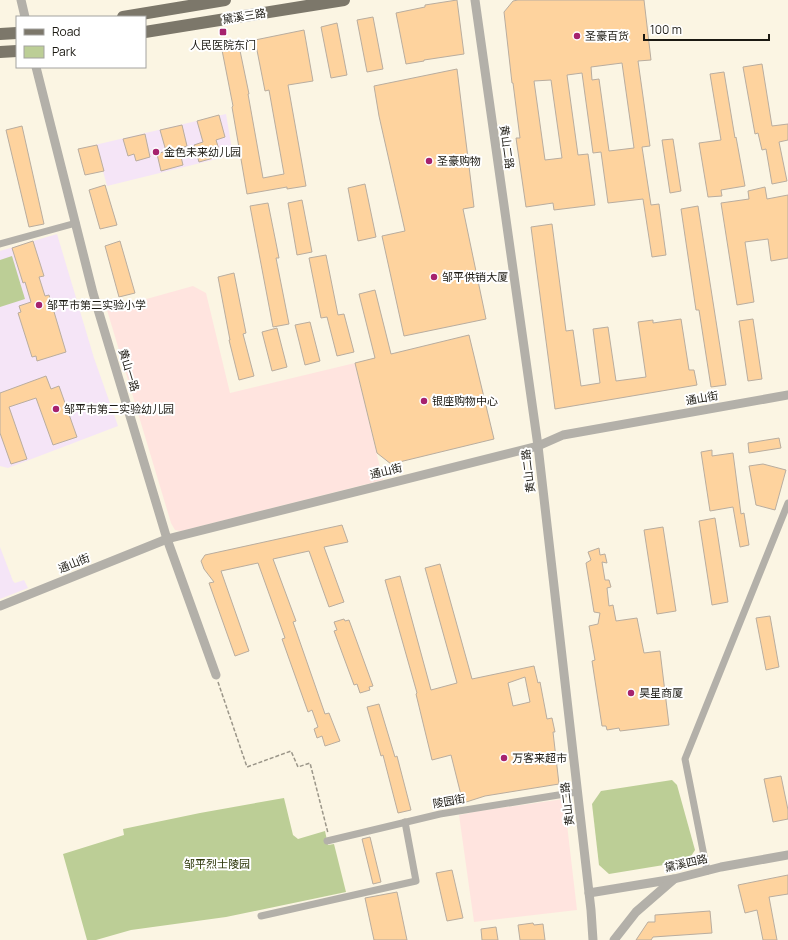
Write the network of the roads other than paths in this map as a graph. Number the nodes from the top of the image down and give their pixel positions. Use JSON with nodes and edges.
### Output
{"nodes":[{"id":1,"x":21,"y":0,"type":"edge"},
{"id":2,"x":225,"y":0,"type":"edge"},
{"id":3,"x":344,"y":0,"type":"edge"},
{"id":4,"x":475,"y":0,"type":"edge"},
{"id":5,"x":25,"y":16,"type":"edge"},
{"id":6,"x":129,"y":16,"type":"edge"},
{"id":7,"x":146,"y":32,"type":"edge"},
{"id":8,"x":0,"y":34,"type":"edge"},
{"id":9,"x":16,"y":34,"type":"edge"},
{"id":10,"x":16,"y":51,"type":"edge"},
{"id":11,"x":0,"y":52,"type":"edge"},
{"id":12,"x":36,"y":68,"type":"edge"},
{"id":13,"x":76,"y":223,"type":"junction"},
{"id":14,"x":0,"y":244,"type":"edge"},
{"id":15,"x":788,"y":395,"type":"edge"},
{"id":16,"x":538,"y":446,"type":"junction"},
{"id":17,"x":788,"y":503,"type":"edge"},
{"id":18,"x":167,"y":539,"type":"junction"},
{"id":19,"x":0,"y":606,"type":"edge"},
{"id":20,"x":216,"y":675,"type":"road end"},
{"id":21,"x":577,"y":792,"type":"junction"},
{"id":22,"x":405,"y":822,"type":"junction"},
{"id":23,"x":328,"y":841,"type":"road end"},
{"id":24,"x":788,"y":855,"type":"edge"},
{"id":25,"x":707,"y":871,"type":"junction"},
{"id":26,"x":674,"y":879,"type":"junction"},
{"id":27,"x":589,"y":892,"type":"junction"},
{"id":28,"x":261,"y":916,"type":"dead end"},
{"id":29,"x":593,"y":940,"type":"edge"},
{"id":30,"x":614,"y":940,"type":"edge"}],
"edges":[{"from":1,"to":5,"type":"street"},
{"from":2,"to":6,"type":"main road","name":"黛溪三路"},
{"from":3,"to":7,"type":"main road","name":"黛溪三路"},
{"from":4,"to":16,"type":"street","name":"黄山二路"},
{"from":8,"to":9,"type":"main road"},
{"from":10,"to":11,"type":"main road"},
{"from":12,"to":13,"type":"street","name":"黄山一路"},
{"from":13,"to":14,"type":"street"},
{"from":13,"to":18,"type":"street","name":"黄山一路"},
{"from":15,"to":16,"type":"street","name":"通山街"},
{"from":16,"to":18,"type":"street","name":"通山街"},
{"from":16,"to":21,"type":"street","name":"黄山二路"},
{"from":17,"to":25,"type":"street"},
{"from":18,"to":19,"type":"street","name":"通山街"},
{"from":18,"to":20,"type":"street","name":"黄山一路"},
{"from":21,"to":22,"type":"street","name":"陵园街"},
{"from":21,"to":27,"type":"street","name":"黄山二路"},
{"from":22,"to":23,"type":"street","name":"陵园街"},
{"from":22,"to":28,"type":"street"},
{"from":24,"to":25,"type":"street","name":"黛溪四路"},
{"from":25,"to":26,"type":"street","name":"黛溪四路"},
{"from":26,"to":27,"type":"street","name":"黛溪四路"},
{"from":26,"to":30,"type":"street"},
{"from":27,"to":29,"type":"street","name":"黄山二路"}]}
